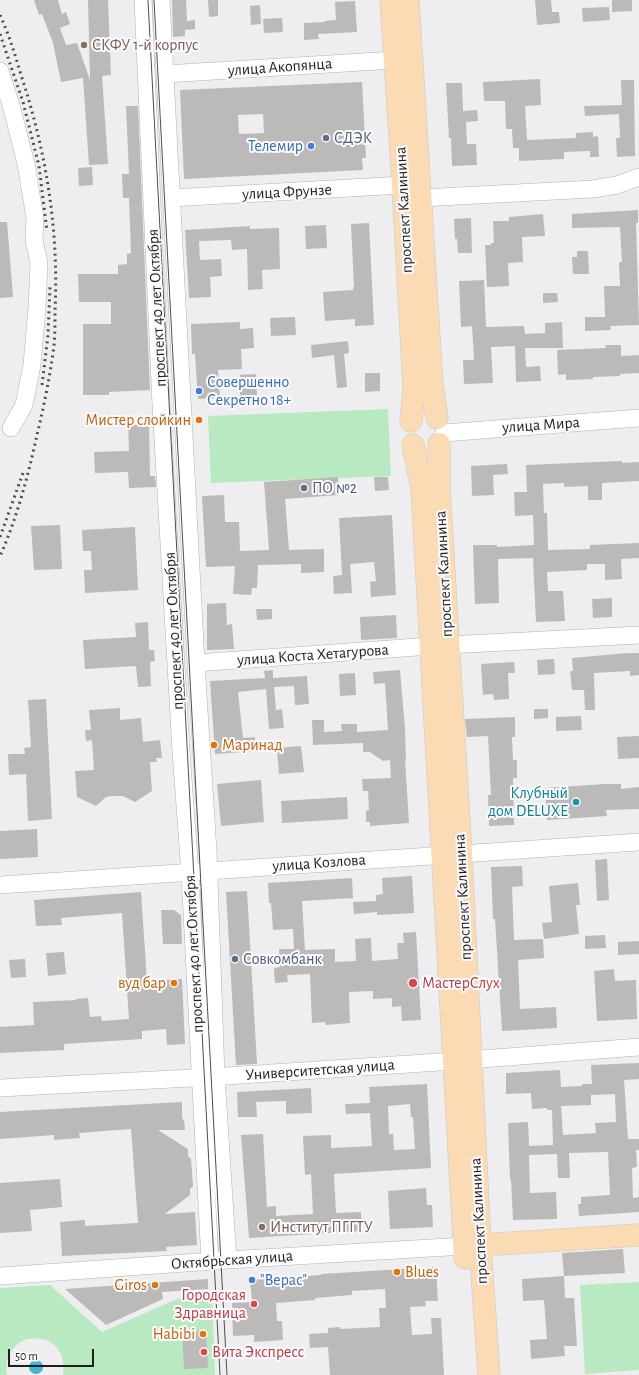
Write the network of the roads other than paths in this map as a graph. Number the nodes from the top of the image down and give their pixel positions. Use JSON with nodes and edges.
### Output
{"nodes":[{"id":1,"x":143,"y":0,"type":"edge"},
{"id":2,"x":161,"y":0,"type":"edge"},
{"id":3,"x":391,"y":0,"type":"edge"},
{"id":4,"x":408,"y":0,"type":"edge"},
{"id":5,"x":395,"y":60,"type":"junction"},
{"id":6,"x":0,"y":71,"type":"edge"},
{"id":7,"x":165,"y":74,"type":"junction"},
{"id":8,"x":639,"y":177,"type":"edge"},
{"id":9,"x":412,"y":191,"type":"junction"},
{"id":10,"x":171,"y":198,"type":"junction"},
{"id":11,"x":639,"y":418,"type":"edge"},
{"id":12,"x":411,"y":421,"type":"junction"},
{"id":13,"x":11,"y":428,"type":"dead end"},
{"id":14,"x":440,"y":432,"type":"junction"},
{"id":15,"x":413,"y":445,"type":"junction"},
{"id":16,"x":639,"y":635,"type":"edge"},
{"id":17,"x":439,"y":646,"type":"junction"},
{"id":18,"x":196,"y":663,"type":"junction"},
{"id":19,"x":639,"y":842,"type":"edge"},
{"id":20,"x":452,"y":854,"type":"junction"},
{"id":21,"x":209,"y":872,"type":"junction"},
{"id":22,"x":190,"y":874,"type":"junction"},
{"id":23,"x":0,"y":885,"type":"edge"},
{"id":24,"x":639,"y":1047,"type":"edge"},
{"id":25,"x":463,"y":1061,"type":"junction"},
{"id":26,"x":208,"y":1077,"type":"junction"},
{"id":27,"x":0,"y":1088,"type":"edge"},
{"id":28,"x":639,"y":1235,"type":"edge"},
{"id":29,"x":472,"y":1246,"type":"junction"},
{"id":30,"x":228,"y":1260,"type":"junction"},
{"id":31,"x":210,"y":1262,"type":"junction"},
{"id":32,"x":0,"y":1276,"type":"edge"},
{"id":33,"x":474,"y":1375,"type":"edge"},
{"id":34,"x":490,"y":1375,"type":"edge"}],
"edges":[{"from":1,"to":22,"type":"street","name":"проспект 40 лет Октября"},
{"from":2,"to":7,"type":"street","name":"проспект 40 лет Октября"},
{"from":3,"to":5,"type":"main road","name":"проспект Калинина"},
{"from":4,"to":9,"type":"main road","name":"проспект Калинина"},
{"from":5,"to":7,"type":"street","name":"улица Акопянца"},
{"from":5,"to":9,"type":"main road","name":"проспект Калинина"},
{"from":6,"to":13,"type":"street"},
{"from":7,"to":10,"type":"street","name":"проспект 40 лет Октября"},
{"from":8,"to":9,"type":"street","name":"улица Фрунзе"},
{"from":9,"to":10,"type":"street","name":"улица Фрунзе"},
{"from":9,"to":12,"type":"main road","name":"проспект Калинина"},
{"from":9,"to":14,"type":"main road","name":"проспект Калинина"},
{"from":10,"to":18,"type":"street","name":"проспект 40 лет Октября"},
{"from":11,"to":14,"type":"street","name":"улица Мира"},
{"from":12,"to":14,"type":"main road"},
{"from":12,"to":15,"type":"main road","name":"проспект Калинина"},
{"from":14,"to":15,"type":"main road"},
{"from":14,"to":17,"type":"main road","name":"проспект Калинина"},
{"from":15,"to":17,"type":"main road","name":"проспект Калинина"},
{"from":16,"to":17,"type":"street","name":"улица Коста Хетагурова"},
{"from":17,"to":18,"type":"street","name":"улица Коста Хетагурова"},
{"from":17,"to":20,"type":"main road","name":"проспект Калинина"},
{"from":18,"to":21,"type":"street","name":"проспект 40 лет Октября"},
{"from":19,"to":20,"type":"street","name":"улица Козлова"},
{"from":20,"to":21,"type":"street","name":"улица Козлова"},
{"from":20,"to":25,"type":"main road","name":"проспект Калинина"},
{"from":21,"to":22,"type":"street","name":"улица Козлова"},
{"from":21,"to":26,"type":"street","name":"проспект 40 лет Октября"},
{"from":22,"to":23,"type":"street","name":"улица Козлова"},
{"from":22,"to":26,"type":"street","name":"проспект 40 лет Октября"},
{"from":24,"to":25,"type":"street","name":"Университетская улица"},
{"from":25,"to":26,"type":"street","name":"Университетская улица"},
{"from":25,"to":29,"type":"main road","name":"проспект Калинина"},
{"from":26,"to":27,"type":"street","name":"Университетская улица"},
{"from":26,"to":30,"type":"street","name":"проспект 40 лет Октября"},
{"from":26,"to":31,"type":"street","name":"проспект 40 лет Октября"},
{"from":28,"to":29,"type":"main road","name":"Октябрьская улица"},
{"from":29,"to":30,"type":"street","name":"Октябрьская улица"},
{"from":29,"to":33,"type":"main road","name":"проспект Калинина"},
{"from":29,"to":34,"type":"main road","name":"проспект Калинина"},
{"from":30,"to":31,"type":"street","name":"Октябрьская улица"},
{"from":31,"to":32,"type":"street","name":"Октябрьская улица"}]}
